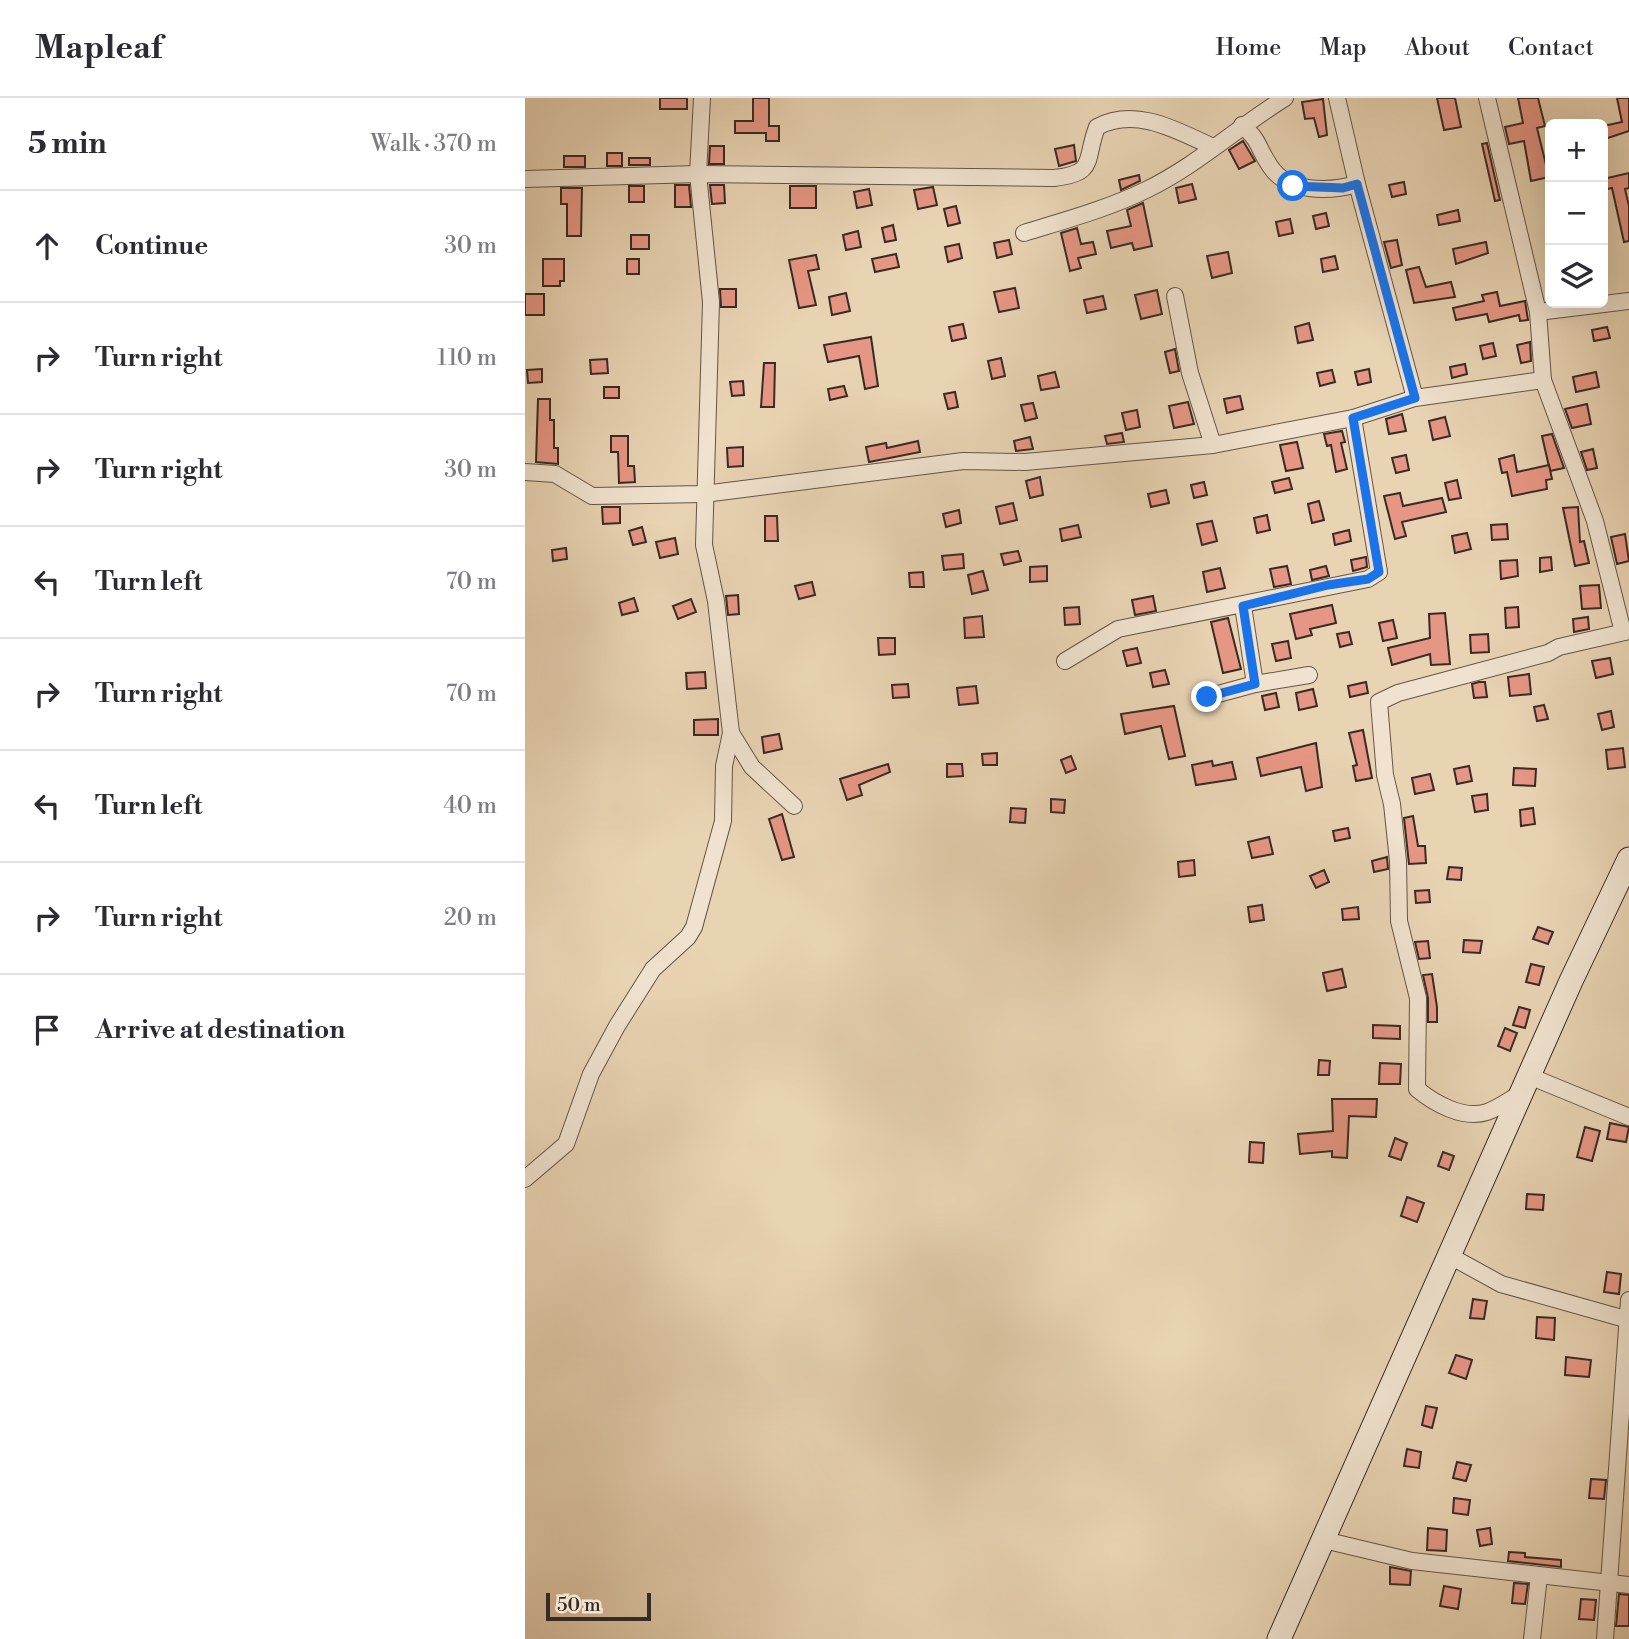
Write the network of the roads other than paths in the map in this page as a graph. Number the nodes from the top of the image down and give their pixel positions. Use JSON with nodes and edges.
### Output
{"nodes":[{"id":1,"x":702,"y":98,"type":"edge"},
{"id":2,"x":1285,"y":98,"type":"edge"},
{"id":3,"x":1337,"y":98,"type":"edge"},
{"id":4,"x":1487,"y":98,"type":"edge"},
{"id":5,"x":1242,"y":125,"type":"junction"},
{"id":6,"x":1213,"y":147,"type":"junction"},
{"id":7,"x":698,"y":174,"type":"junction"},
{"id":8,"x":525,"y":179,"type":"edge"},
{"id":9,"x":1357,"y":184,"type":"junction"},
{"id":10,"x":1024,"y":233,"type":"dead end"},
{"id":11,"x":1175,"y":296,"type":"dead end"},
{"id":12,"x":1629,"y":301,"type":"edge"},
{"id":13,"x":1538,"y":312,"type":"junction"},
{"id":14,"x":1543,"y":380,"type":"junction"},
{"id":15,"x":1415,"y":398,"type":"junction"},
{"id":16,"x":1353,"y":418,"type":"junction"},
{"id":17,"x":1213,"y":445,"type":"junction"},
{"id":18,"x":525,"y":472,"type":"edge"},
{"id":19,"x":704,"y":494,"type":"junction"},
{"id":20,"x":1243,"y":606,"type":"junction"},
{"id":21,"x":1626,"y":631,"type":"edge"},
{"id":22,"x":1065,"y":661,"type":"dead end"},
{"id":23,"x":1309,"y":675,"type":"dead end"},
{"id":24,"x":1255,"y":684,"type":"junction"},
{"id":25,"x":1207,"y":697,"type":"dead end"},
{"id":26,"x":731,"y":733,"type":"junction"},
{"id":27,"x":794,"y":806,"type":"dead end"},
{"id":28,"x":1629,"y":859,"type":"edge"},
{"id":29,"x":1622,"y":890,"type":"edge"},
{"id":30,"x":1525,"y":1084,"type":"junction"},
{"id":31,"x":1629,"y":1117,"type":"edge"},
{"id":32,"x":525,"y":1179,"type":"edge"},
{"id":33,"x":1450,"y":1256,"type":"junction"},
{"id":34,"x":1629,"y":1300,"type":"edge"},
{"id":35,"x":1628,"y":1320,"type":"edge"},
{"id":36,"x":1324,"y":1539,"type":"junction"},
{"id":37,"x":1539,"y":1576,"type":"junction"},
{"id":38,"x":1611,"y":1584,"type":"junction"},
{"id":39,"x":1629,"y":1585,"type":"edge"},
{"id":40,"x":1279,"y":1639,"type":"edge"},
{"id":41,"x":1532,"y":1639,"type":"edge"},
{"id":42,"x":1605,"y":1639,"type":"edge"}],
"edges":[{"from":1,"to":7,"type":"street"},
{"from":2,"to":5,"type":"street"},
{"from":3,"to":9,"type":"street"},
{"from":4,"to":13,"type":"street"},
{"from":5,"to":6,"type":"street"},
{"from":5,"to":9,"type":"street"},
{"from":6,"to":7,"type":"street"},
{"from":6,"to":10,"type":"street"},
{"from":7,"to":8,"type":"street"},
{"from":7,"to":19,"type":"street"},
{"from":9,"to":15,"type":"street"},
{"from":11,"to":17,"type":"street"},
{"from":12,"to":13,"type":"street"},
{"from":13,"to":14,"type":"street"},
{"from":14,"to":15,"type":"street"},
{"from":14,"to":21,"type":"street"},
{"from":15,"to":16,"type":"street"},
{"from":16,"to":17,"type":"street"},
{"from":16,"to":20,"type":"street"},
{"from":17,"to":19,"type":"street"},
{"from":18,"to":19,"type":"street"},
{"from":19,"to":26,"type":"street"},
{"from":20,"to":22,"type":"street"},
{"from":20,"to":24,"type":"street"},
{"from":21,"to":30,"type":"street"},
{"from":23,"to":24,"type":"street"},
{"from":24,"to":25,"type":"street"},
{"from":26,"to":27,"type":"street"},
{"from":26,"to":32,"type":"street"},
{"from":28,"to":29,"type":"main road"},
{"from":29,"to":30,"type":"main road"},
{"from":30,"to":31,"type":"street"},
{"from":30,"to":33,"type":"main road"},
{"from":33,"to":35,"type":"street"},
{"from":33,"to":36,"type":"main road"},
{"from":34,"to":35,"type":"street"},
{"from":35,"to":38,"type":"street"},
{"from":36,"to":37,"type":"street"},
{"from":36,"to":40,"type":"main road"},
{"from":37,"to":38,"type":"street"},
{"from":37,"to":41,"type":"street"},
{"from":38,"to":39,"type":"street"},
{"from":38,"to":42,"type":"street"}]}
